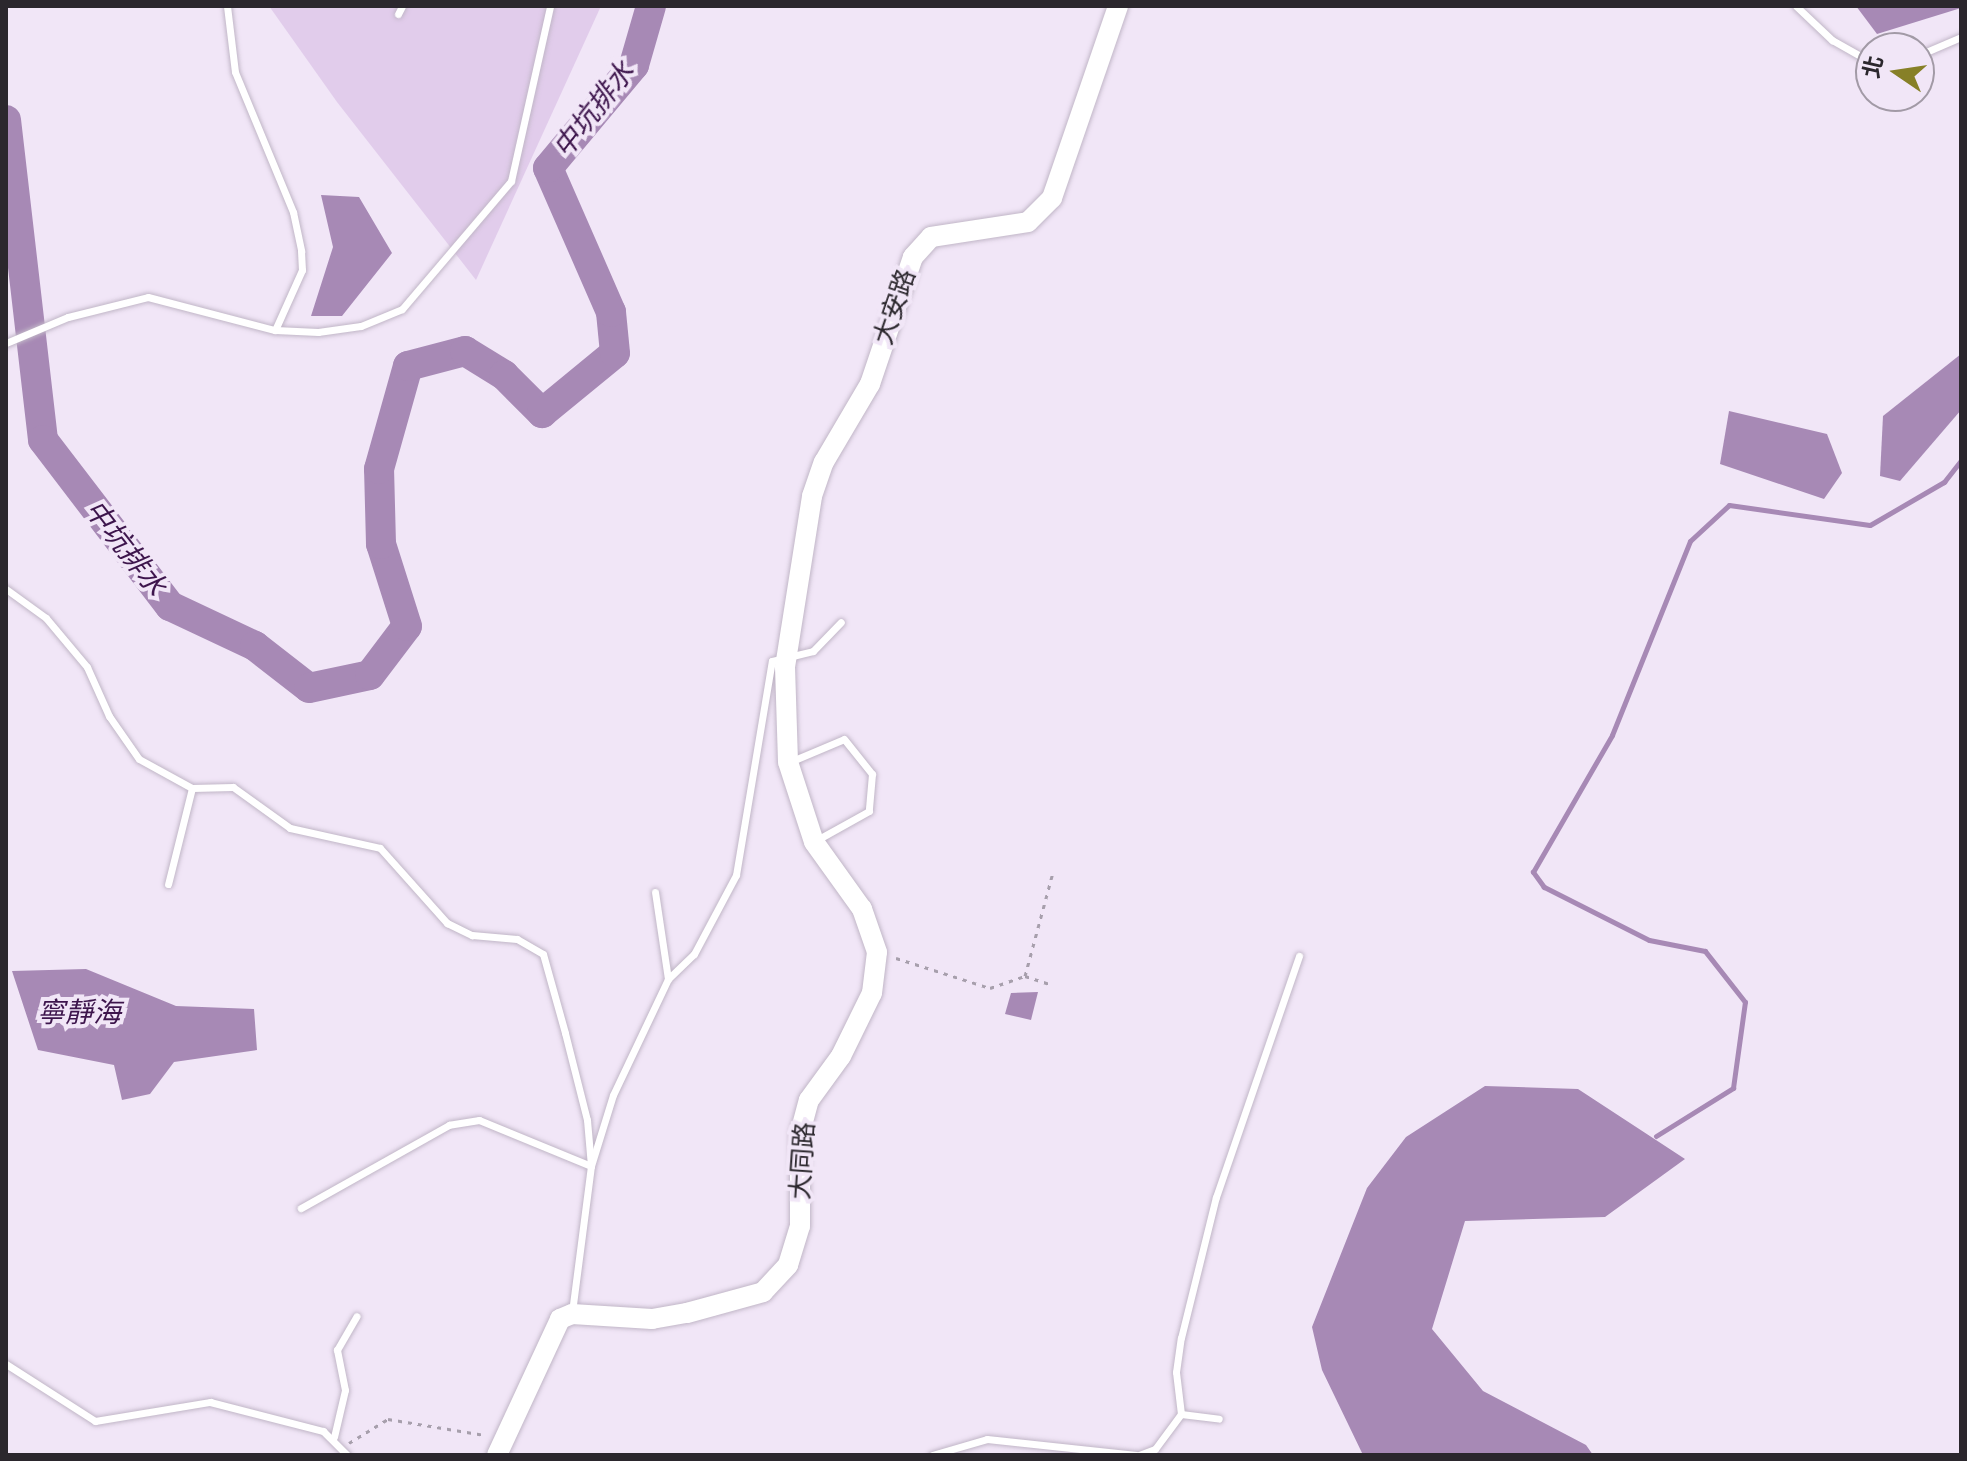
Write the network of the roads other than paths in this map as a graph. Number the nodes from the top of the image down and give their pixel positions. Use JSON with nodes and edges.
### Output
{"nodes":[{"id":1,"x":227,"y":6,"type":"edge"},
{"id":2,"x":550,"y":6,"type":"edge"},
{"id":3,"x":1118,"y":6,"type":"edge"},
{"id":4,"x":1796,"y":6,"type":"edge"},
{"id":5,"x":1961,"y":37,"type":"edge"},
{"id":6,"x":1935,"y":48,"type":"edge"},
{"id":7,"x":1855,"y":53,"type":"edge"},
{"id":8,"x":275,"y":330,"type":"junction"},
{"id":9,"x":6,"y":343,"type":"edge"},
{"id":10,"x":6,"y":589,"type":"edge"},
{"id":11,"x":841,"y":622,"type":"dead end"},
{"id":12,"x":787,"y":653,"type":"junction"},
{"id":13,"x":788,"y":762,"type":"junction"},
{"id":14,"x":192,"y":788,"type":"junction"},
{"id":15,"x":814,"y":842,"type":"junction"},
{"id":16,"x":168,"y":884,"type":"dead end"},
{"id":17,"x":655,"y":892,"type":"dead end"},
{"id":18,"x":1299,"y":956,"type":"dead end"},
{"id":19,"x":668,"y":979,"type":"junction"},
{"id":20,"x":591,"y":1166,"type":"junction"},
{"id":21,"x":301,"y":1208,"type":"dead end"},
{"id":22,"x":572,"y":1314,"type":"junction"},
{"id":23,"x":357,"y":1316,"type":"dead end"},
{"id":24,"x":6,"y":1364,"type":"edge"},
{"id":25,"x":1181,"y":1414,"type":"junction"},
{"id":26,"x":1219,"y":1419,"type":"dead end"},
{"id":27,"x":334,"y":1437,"type":"junction"},
{"id":28,"x":501,"y":1447,"type":"edge"},
{"id":29,"x":345,"y":1451,"type":"edge"},
{"id":30,"x":932,"y":1455,"type":"edge"},
{"id":31,"x":1138,"y":1455,"type":"edge"}],
"edges":[{"from":1,"to":8,"type":"lane"},
{"from":2,"to":8,"type":"lane"},
{"from":3,"to":12,"type":"street","name":"大安路"},
{"from":4,"to":7,"type":"lane"},
{"from":5,"to":6,"type":"lane"},
{"from":8,"to":9,"type":"lane"},
{"from":10,"to":14,"type":"lane"},
{"from":11,"to":12,"type":"lane"},
{"from":12,"to":13,"type":"street","name":"大同路"},
{"from":12,"to":19,"type":"lane"},
{"from":13,"to":15,"type":"street","name":"大同路"},
{"from":13,"to":15,"type":"lane"},
{"from":14,"to":16,"type":"lane"},
{"from":14,"to":20,"type":"lane"},
{"from":15,"to":22,"type":"street","name":"大同路"},
{"from":17,"to":19,"type":"lane"},
{"from":18,"to":25,"type":"lane"},
{"from":19,"to":20,"type":"lane"},
{"from":20,"to":21,"type":"lane"},
{"from":20,"to":22,"type":"lane"},
{"from":22,"to":28,"type":"street"},
{"from":23,"to":27,"type":"lane"},
{"from":24,"to":27,"type":"lane"},
{"from":25,"to":26,"type":"lane"},
{"from":25,"to":31,"type":"lane"},
{"from":27,"to":29,"type":"lane"},
{"from":30,"to":31,"type":"lane"}]}
